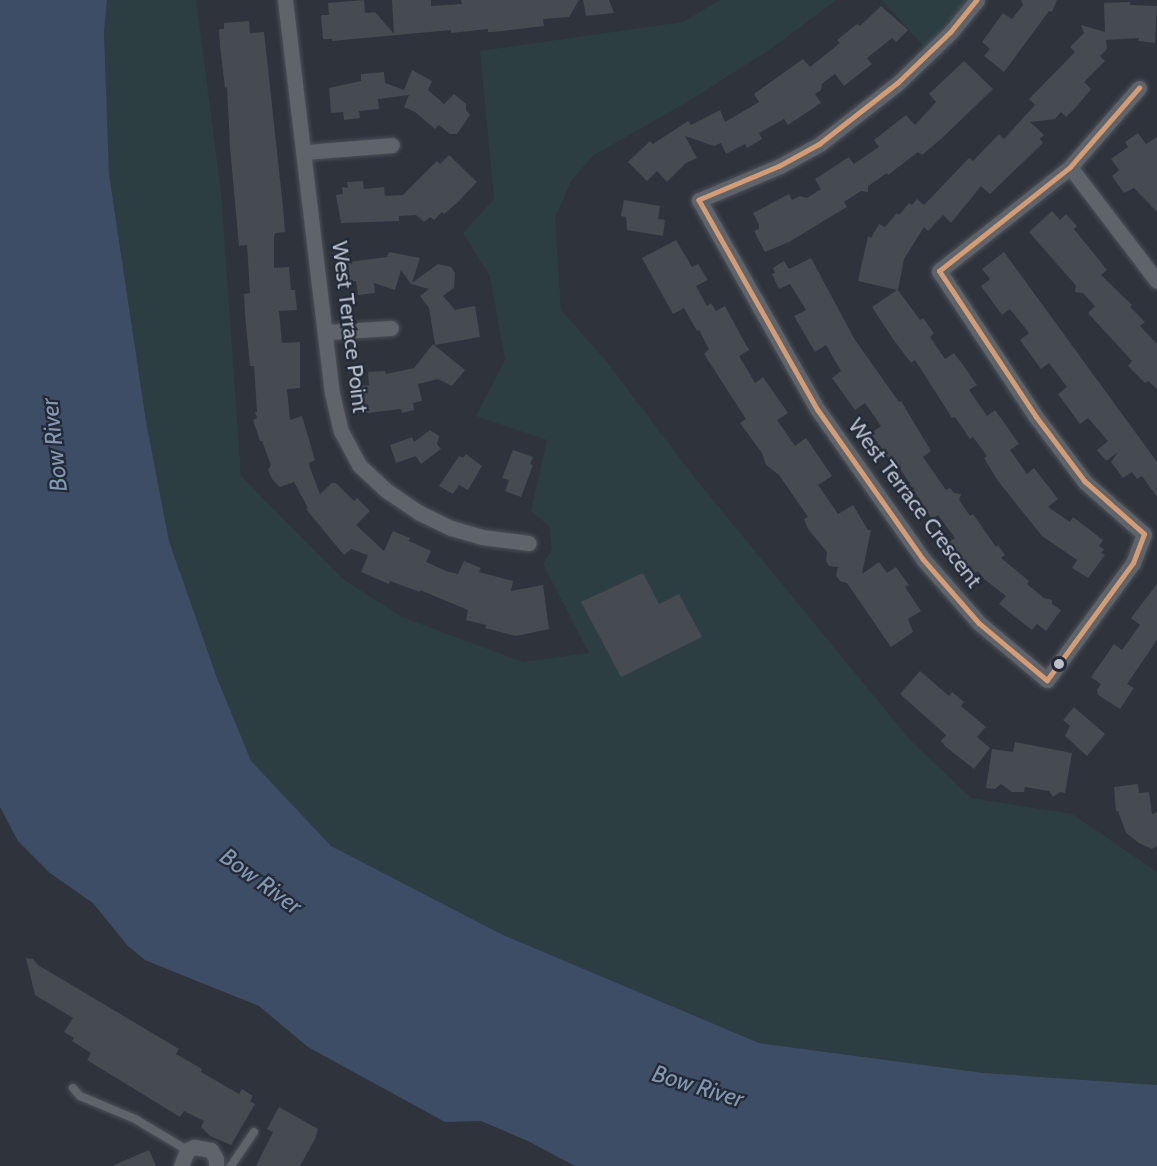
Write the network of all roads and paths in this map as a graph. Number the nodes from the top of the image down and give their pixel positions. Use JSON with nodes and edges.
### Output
{"nodes":[{"id":1,"x":285,"y":0,"type":"edge"},
{"id":2,"x":977,"y":0,"type":"edge"},
{"id":3,"x":1139,"y":88,"type":"dead end"},
{"id":4,"x":392,"y":145,"type":"dead end"},
{"id":5,"x":305,"y":152,"type":"junction"},
{"id":6,"x":1070,"y":167,"type":"junction"},
{"id":7,"x":1157,"y":281,"type":"edge"},
{"id":8,"x":391,"y":328,"type":"dead end"},
{"id":9,"x":326,"y":332,"type":"junction"},
{"id":10,"x":529,"y":543,"type":"dead end"},
{"id":11,"x":74,"y":1089,"type":"dead end"},
{"id":12,"x":254,"y":1132,"type":"dead end"},
{"id":13,"x":187,"y":1150,"type":"junction"},
{"id":14,"x":181,"y":1166,"type":"edge"},
{"id":15,"x":216,"y":1166,"type":"edge"},
{"id":16,"x":231,"y":1166,"type":"edge"}],
"edges":[{"from":1,"to":5,"type":"street","name":"West Terrace Point"},
{"from":2,"to":6,"type":"street","name":"West Terrace Crescent"},
{"from":3,"to":6,"type":"street"},
{"from":4,"to":5,"type":"street"},
{"from":5,"to":9,"type":"street","name":"West Terrace Point"},
{"from":6,"to":7,"type":"street"},
{"from":8,"to":9,"type":"street"},
{"from":9,"to":10,"type":"street","name":"West Terrace Point"},
{"from":11,"to":13,"type":"lane"},
{"from":12,"to":16,"type":"lane"},
{"from":13,"to":14,"type":"street"},
{"from":13,"to":15,"type":"street"}]}
